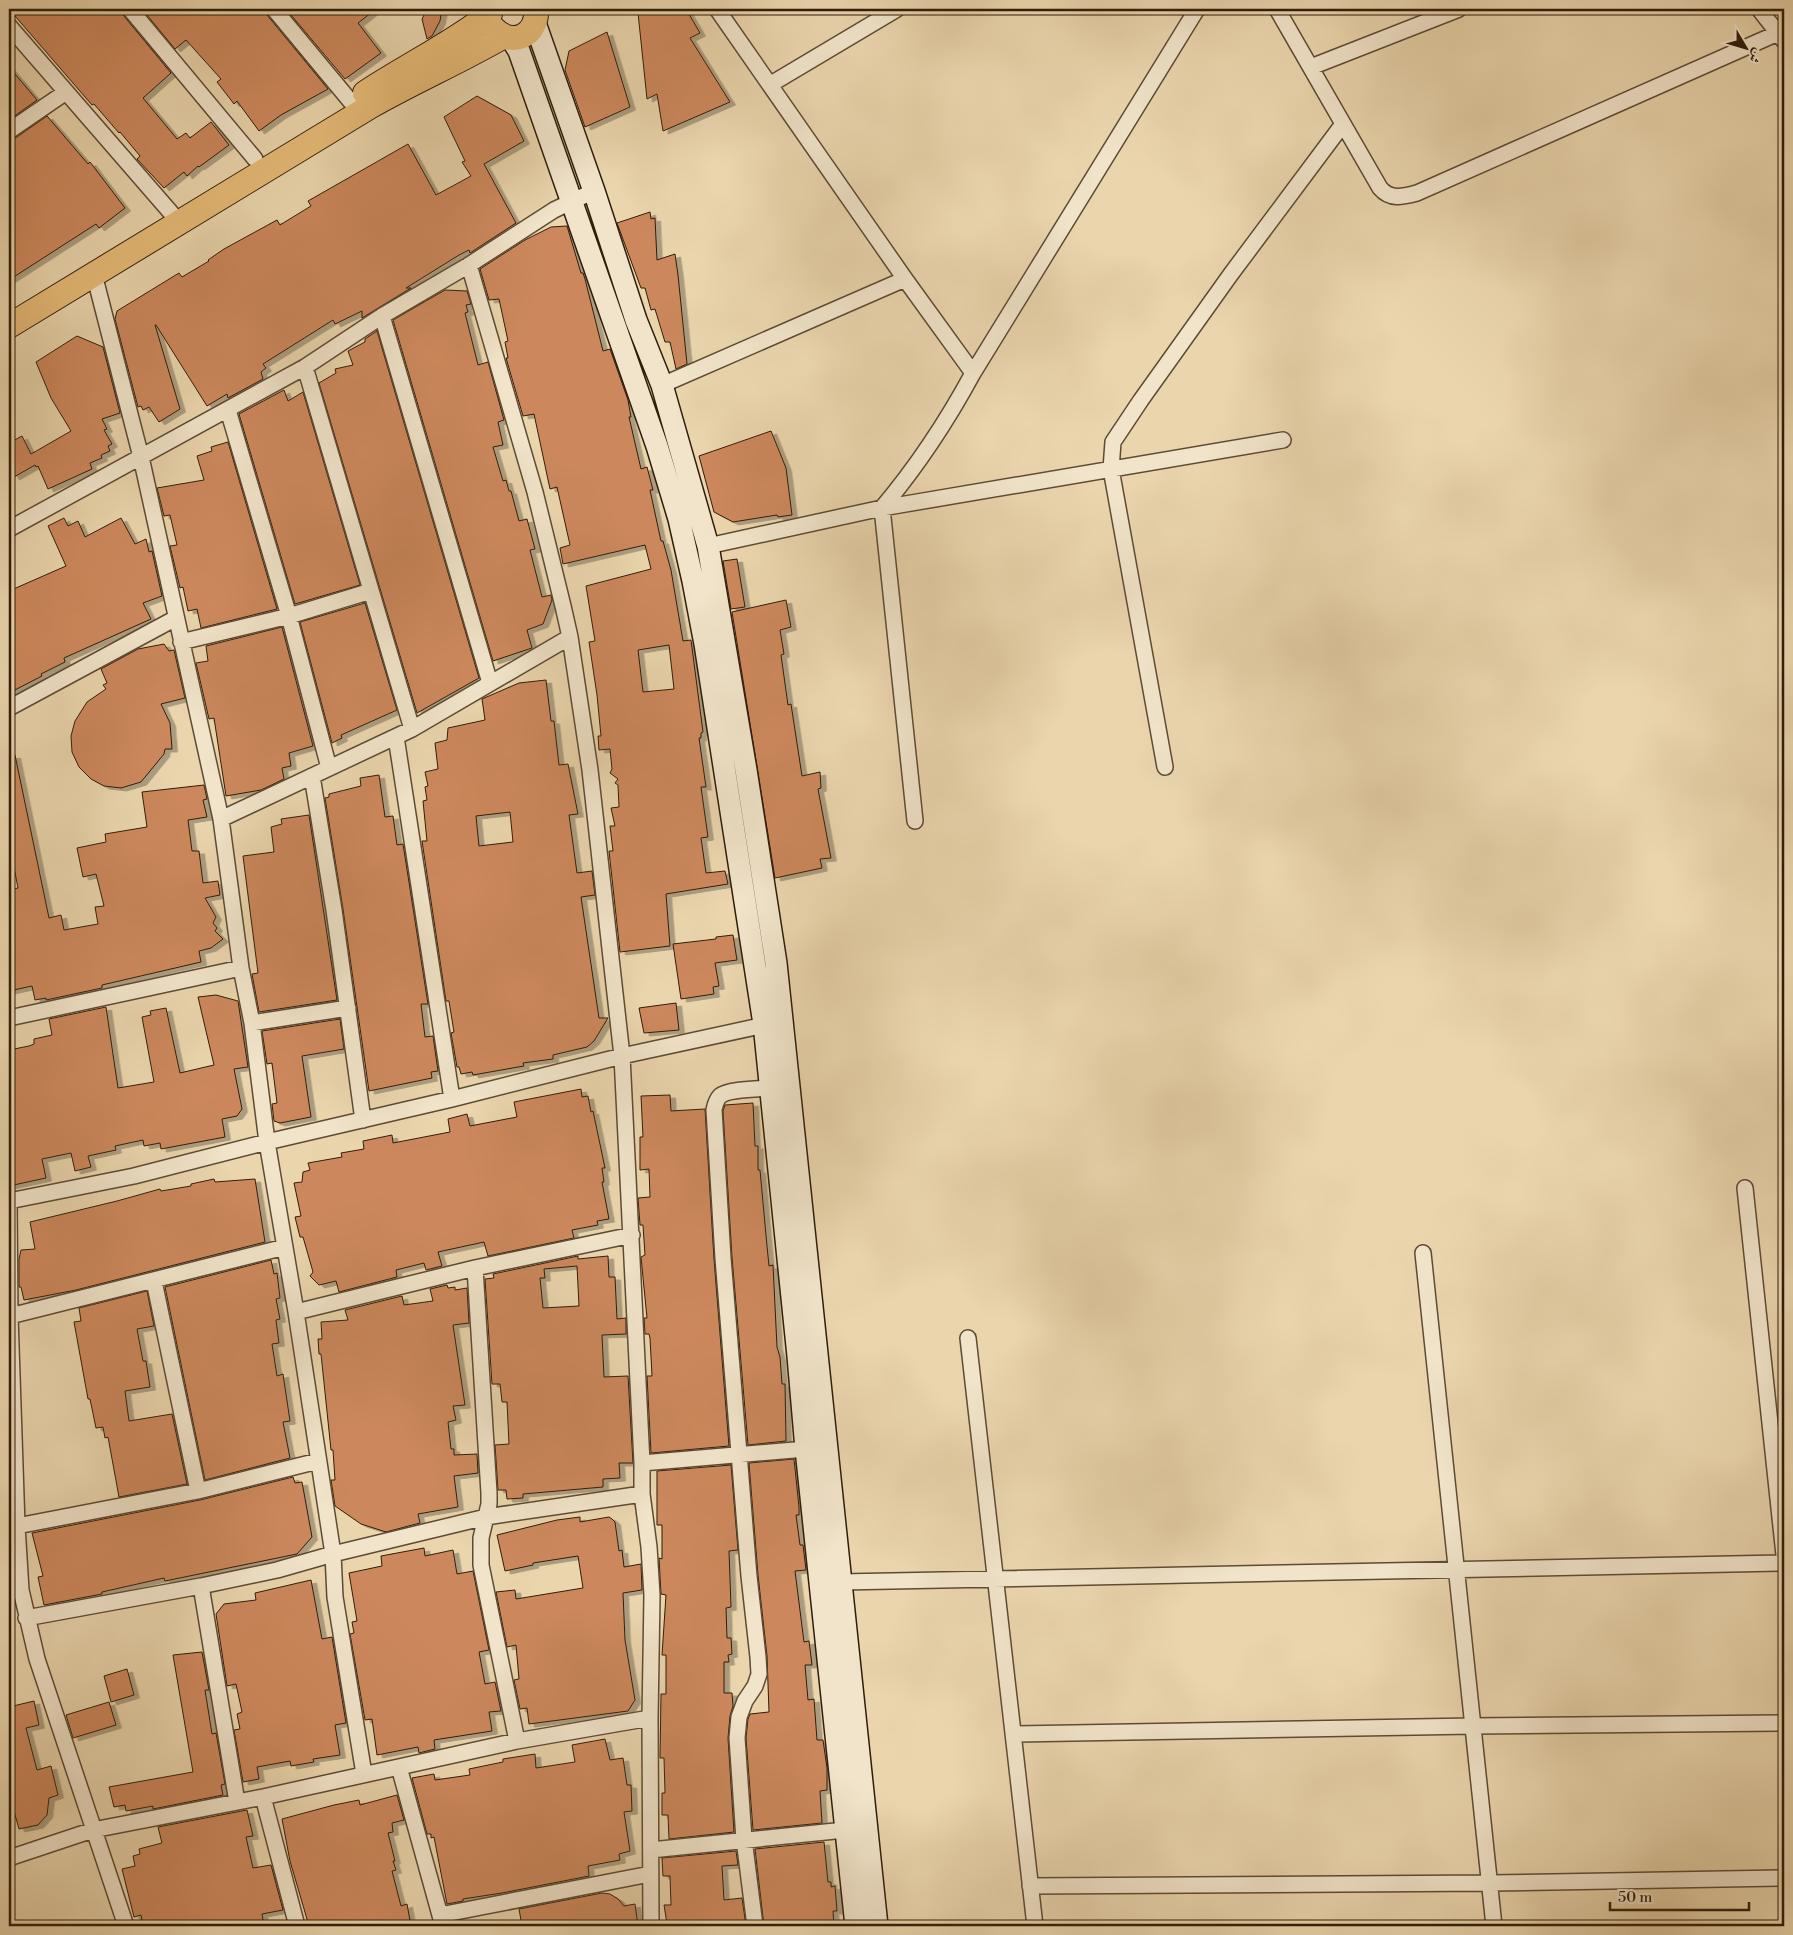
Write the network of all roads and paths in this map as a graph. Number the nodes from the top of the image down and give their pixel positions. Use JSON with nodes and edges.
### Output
{"nodes":[{"id":1,"x":130,"y":9,"type":"edge"},
{"id":2,"x":274,"y":9,"type":"edge"},
{"id":3,"x":717,"y":9,"type":"edge"},
{"id":4,"x":897,"y":9,"type":"edge"},
{"id":5,"x":1196,"y":9,"type":"edge"},
{"id":6,"x":1277,"y":9,"type":"edge"},
{"id":7,"x":1459,"y":9,"type":"edge"},
{"id":8,"x":1759,"y":9,"type":"edge"},
{"id":9,"x":490,"y":11,"type":"edge"},
{"id":10,"x":539,"y":14,"type":"edge"},
{"id":11,"x":9,"y":26,"type":"edge"},
{"id":12,"x":508,"y":37,"type":"junction"},
{"id":13,"x":1781,"y":37,"type":"edge"},
{"id":14,"x":1311,"y":67,"type":"junction"},
{"id":15,"x":771,"y":84,"type":"junction"},
{"id":16,"x":66,"y":92,"type":"junction"},
{"id":17,"x":358,"y":106,"type":"junction"},
{"id":18,"x":1343,"y":124,"type":"junction"},
{"id":19,"x":9,"y":130,"type":"edge"},
{"id":20,"x":255,"y":159,"type":"junction"},
{"id":21,"x":594,"y":190,"type":"junction"},
{"id":22,"x":572,"y":202,"type":"junction"},
{"id":23,"x":175,"y":216,"type":"junction"},
{"id":24,"x":469,"y":265,"type":"junction"},
{"id":25,"x":94,"y":274,"type":"junction"},
{"id":26,"x":905,"y":279,"type":"junction"},
{"id":27,"x":9,"y":307,"type":"edge"},
{"id":28,"x":382,"y":316,"type":"junction"},
{"id":29,"x":9,"y":326,"type":"edge"},
{"id":30,"x":305,"y":367,"type":"junction"},
{"id":31,"x":973,"y":373,"type":"junction"},
{"id":32,"x":662,"y":385,"type":"junction"},
{"id":33,"x":228,"y":410,"type":"junction"},
{"id":34,"x":1283,"y":440,"type":"dead end"},
{"id":35,"x":141,"y":457,"type":"junction"},
{"id":36,"x":1111,"y":469,"type":"junction"},
{"id":37,"x":882,"y":508,"type":"junction"},
{"id":38,"x":9,"y":529,"type":"edge"},
{"id":39,"x":708,"y":546,"type":"junction"},
{"id":40,"x":371,"y":591,"type":"junction"},
{"id":41,"x":289,"y":616,"type":"junction"},
{"id":42,"x":176,"y":618,"type":"junction"},
{"id":43,"x":570,"y":637,"type":"junction"},
{"id":44,"x":181,"y":642,"type":"junction"},
{"id":45,"x":490,"y":684,"type":"junction"},
{"id":46,"x":9,"y":708,"type":"edge"},
{"id":47,"x":412,"y":729,"type":"junction"},
{"id":48,"x":396,"y":737,"type":"junction"},
{"id":49,"x":329,"y":768,"type":"junction"},
{"id":50,"x":1165,"y":768,"type":"dead end"},
{"id":51,"x":312,"y":776,"type":"junction"},
{"id":52,"x":222,"y":819,"type":"junction"},
{"id":53,"x":915,"y":821,"type":"dead end"},
{"id":54,"x":241,"y":968,"type":"junction"},
{"id":55,"x":348,"y":1008,"type":"junction"},
{"id":56,"x":9,"y":1018,"type":"edge"},
{"id":57,"x":252,"y":1023,"type":"junction"},
{"id":58,"x":774,"y":1023,"type":"junction"},
{"id":59,"x":622,"y":1056,"type":"junction"},
{"id":60,"x":771,"y":1088,"type":"junction"},
{"id":61,"x":452,"y":1099,"type":"junction"},
{"id":62,"x":363,"y":1120,"type":"junction"},
{"id":63,"x":268,"y":1142,"type":"junction"},
{"id":64,"x":1745,"y":1188,"type":"dead end"},
{"id":65,"x":9,"y":1201,"type":"edge"},
{"id":66,"x":632,"y":1235,"type":"junction"},
{"id":67,"x":285,"y":1247,"type":"junction"},
{"id":68,"x":1422,"y":1253,"type":"dead end"},
{"id":69,"x":475,"y":1268,"type":"junction"},
{"id":70,"x":154,"y":1281,"type":"junction"},
{"id":71,"x":296,"y":1312,"type":"junction"},
{"id":72,"x":10,"y":1316,"type":"edge"},
{"id":73,"x":968,"y":1338,"type":"dead end"},
{"id":74,"x":806,"y":1449,"type":"junction"},
{"id":75,"x":738,"y":1453,"type":"junction"},
{"id":76,"x":318,"y":1461,"type":"junction"},
{"id":77,"x":642,"y":1463,"type":"junction"},
{"id":78,"x":198,"y":1491,"type":"junction"},
{"id":79,"x":642,"y":1494,"type":"junction"},
{"id":80,"x":486,"y":1517,"type":"junction"},
{"id":81,"x":17,"y":1526,"type":"junction"},
{"id":82,"x":333,"y":1554,"type":"junction"},
{"id":83,"x":1784,"y":1555,"type":"edge"},
{"id":84,"x":1784,"y":1562,"type":"edge"},
{"id":85,"x":1458,"y":1569,"type":"junction"},
{"id":86,"x":994,"y":1579,"type":"junction"},
{"id":87,"x":841,"y":1582,"type":"junction"},
{"id":88,"x":201,"y":1586,"type":"junction"},
{"id":89,"x":26,"y":1618,"type":"junction"},
{"id":90,"x":650,"y":1718,"type":"junction"},
{"id":91,"x":1784,"y":1723,"type":"edge"},
{"id":92,"x":1473,"y":1726,"type":"junction"},
{"id":93,"x":1013,"y":1734,"type":"junction"},
{"id":94,"x":517,"y":1741,"type":"junction"},
{"id":95,"x":399,"y":1767,"type":"junction"},
{"id":96,"x":364,"y":1774,"type":"junction"},
{"id":97,"x":263,"y":1797,"type":"junction"},
{"id":98,"x":237,"y":1802,"type":"junction"},
{"id":99,"x":93,"y":1830,"type":"junction"},
{"id":100,"x":845,"y":1830,"type":"junction"},
{"id":101,"x":744,"y":1839,"type":"junction"},
{"id":102,"x":650,"y":1850,"type":"junction"},
{"id":103,"x":9,"y":1858,"type":"edge"},
{"id":104,"x":650,"y":1874,"type":"junction"},
{"id":105,"x":1784,"y":1878,"type":"edge"},
{"id":106,"x":1490,"y":1883,"type":"junction"},
{"id":107,"x":1030,"y":1886,"type":"junction"},
{"id":108,"x":441,"y":1920,"type":"edge"},
{"id":109,"x":126,"y":1926,"type":"edge"},
{"id":110,"x":297,"y":1926,"type":"edge"},
{"id":111,"x":651,"y":1926,"type":"edge"},
{"id":112,"x":755,"y":1926,"type":"edge"},
{"id":113,"x":856,"y":1926,"type":"edge"},
{"id":114,"x":877,"y":1926,"type":"edge"},
{"id":115,"x":1035,"y":1926,"type":"edge"},
{"id":116,"x":1494,"y":1926,"type":"edge"}],
"edges":[{"from":1,"to":20,"type":"street"},
{"from":2,"to":17,"type":"street"},
{"from":3,"to":15,"type":"street"},
{"from":4,"to":15,"type":"street"},
{"from":5,"to":31,"type":"street"},
{"from":6,"to":14,"type":"street"},
{"from":7,"to":14,"type":"street"},
{"from":8,"to":13,"type":"street"},
{"from":9,"to":12,"type":"main road"},
{"from":9,"to":17,"type":"main road"},
{"from":10,"to":12,"type":"main road"},
{"from":10,"to":21,"type":"street"},
{"from":11,"to":16,"type":"street"},
{"from":12,"to":17,"type":"main road"},
{"from":12,"to":22,"type":"street"},
{"from":13,"to":18,"type":"street"},
{"from":14,"to":18,"type":"street"},
{"from":15,"to":26,"type":"street"},
{"from":16,"to":19,"type":"street"},
{"from":16,"to":23,"type":"street"},
{"from":17,"to":20,"type":"main road"},
{"from":17,"to":23,"type":"main road"},
{"from":18,"to":36,"type":"street"},
{"from":20,"to":23,"type":"main road"},
{"from":21,"to":22,"type":"street"},
{"from":21,"to":32,"type":"street"},
{"from":22,"to":24,"type":"street"},
{"from":22,"to":58,"type":"street"},
{"from":23,"to":25,"type":"main road"},
{"from":23,"to":27,"type":"main road"},
{"from":24,"to":28,"type":"street"},
{"from":24,"to":43,"type":"street"},
{"from":25,"to":29,"type":"main road"},
{"from":25,"to":35,"type":"street"},
{"from":26,"to":31,"type":"street"},
{"from":26,"to":32,"type":"street"},
{"from":28,"to":30,"type":"street"},
{"from":28,"to":45,"type":"street"},
{"from":30,"to":33,"type":"street"},
{"from":30,"to":40,"type":"street"},
{"from":31,"to":37,"type":"street"},
{"from":32,"to":39,"type":"street"},
{"from":33,"to":35,"type":"street"},
{"from":33,"to":41,"type":"street"},
{"from":34,"to":36,"type":"street"},
{"from":35,"to":38,"type":"street"},
{"from":35,"to":42,"type":"street"},
{"from":36,"to":37,"type":"street"},
{"from":36,"to":50,"type":"street"},
{"from":37,"to":39,"type":"street"},
{"from":37,"to":53,"type":"street"},
{"from":39,"to":58,"type":"street"},
{"from":40,"to":41,"type":"street"},
{"from":40,"to":47,"type":"street"},
{"from":41,"to":44,"type":"street"},
{"from":41,"to":49,"type":"street"},
{"from":42,"to":44,"type":"street"},
{"from":42,"to":46,"type":"street"},
{"from":43,"to":45,"type":"street"},
{"from":43,"to":59,"type":"street"},
{"from":44,"to":52,"type":"street"},
{"from":45,"to":47,"type":"street"},
{"from":47,"to":48,"type":"street"},
{"from":48,"to":49,"type":"street"},
{"from":48,"to":61,"type":"street"},
{"from":49,"to":51,"type":"street"},
{"from":51,"to":52,"type":"street"},
{"from":51,"to":55,"type":"street"},
{"from":52,"to":54,"type":"street"},
{"from":54,"to":56,"type":"street"},
{"from":54,"to":57,"type":"street"},
{"from":55,"to":57,"type":"street"},
{"from":55,"to":62,"type":"street"},
{"from":57,"to":63,"type":"street"},
{"from":58,"to":59,"type":"street"},
{"from":58,"to":60,"type":"street"},
{"from":58,"to":87,"type":"street"},
{"from":59,"to":61,"type":"street"},
{"from":59,"to":66,"type":"street"},
{"from":60,"to":74,"type":"street"},
{"from":60,"to":75,"type":"street"},
{"from":61,"to":62,"type":"street"},
{"from":62,"to":63,"type":"street"},
{"from":63,"to":65,"type":"street"},
{"from":63,"to":67,"type":"street"},
{"from":64,"to":83,"type":"street"},
{"from":65,"to":72,"type":"street"},
{"from":66,"to":69,"type":"street"},
{"from":66,"to":77,"type":"street"},
{"from":67,"to":70,"type":"street"},
{"from":67,"to":71,"type":"street"},
{"from":68,"to":85,"type":"street"},
{"from":69,"to":71,"type":"street"},
{"from":69,"to":80,"type":"street"},
{"from":70,"to":72,"type":"street"},
{"from":70,"to":78,"type":"street"},
{"from":71,"to":76,"type":"street"},
{"from":72,"to":81,"type":"street"},
{"from":73,"to":86,"type":"street"},
{"from":74,"to":75,"type":"street"},
{"from":74,"to":100,"type":"street"},
{"from":75,"to":77,"type":"street"},
{"from":75,"to":101,"type":"street"},
{"from":76,"to":78,"type":"street"},
{"from":76,"to":82,"type":"street"},
{"from":77,"to":79,"type":"street"},
{"from":78,"to":81,"type":"street"},
{"from":79,"to":80,"type":"street"},
{"from":79,"to":90,"type":"street"},
{"from":80,"to":82,"type":"street"},
{"from":80,"to":94,"type":"street"},
{"from":81,"to":89,"type":"street"},
{"from":82,"to":88,"type":"street"},
{"from":82,"to":96,"type":"street"},
{"from":84,"to":85,"type":"street"},
{"from":85,"to":86,"type":"street"},
{"from":85,"to":92,"type":"street"},
{"from":86,"to":87,"type":"street"},
{"from":86,"to":93,"type":"street"},
{"from":87,"to":114,"type":"street"},
{"from":88,"to":89,"type":"street"},
{"from":88,"to":98,"type":"street"},
{"from":89,"to":99,"type":"street"},
{"from":90,"to":94,"type":"street"},
{"from":90,"to":102,"type":"street"},
{"from":91,"to":92,"type":"street"},
{"from":92,"to":93,"type":"street"},
{"from":92,"to":106,"type":"street"},
{"from":93,"to":107,"type":"street"},
{"from":94,"to":95,"type":"street"},
{"from":95,"to":96,"type":"street"},
{"from":95,"to":108,"type":"street"},
{"from":96,"to":97,"type":"street"},
{"from":97,"to":98,"type":"street"},
{"from":97,"to":110,"type":"street"},
{"from":98,"to":99,"type":"street"},
{"from":99,"to":103,"type":"street"},
{"from":99,"to":109,"type":"street"},
{"from":100,"to":101,"type":"street"},
{"from":100,"to":113,"type":"street"},
{"from":101,"to":102,"type":"street"},
{"from":101,"to":112,"type":"street"},
{"from":102,"to":104,"type":"street"},
{"from":104,"to":108,"type":"street"},
{"from":104,"to":111,"type":"street"},
{"from":105,"to":106,"type":"street"},
{"from":106,"to":107,"type":"street"},
{"from":106,"to":116,"type":"street"},
{"from":107,"to":115,"type":"street"}]}
